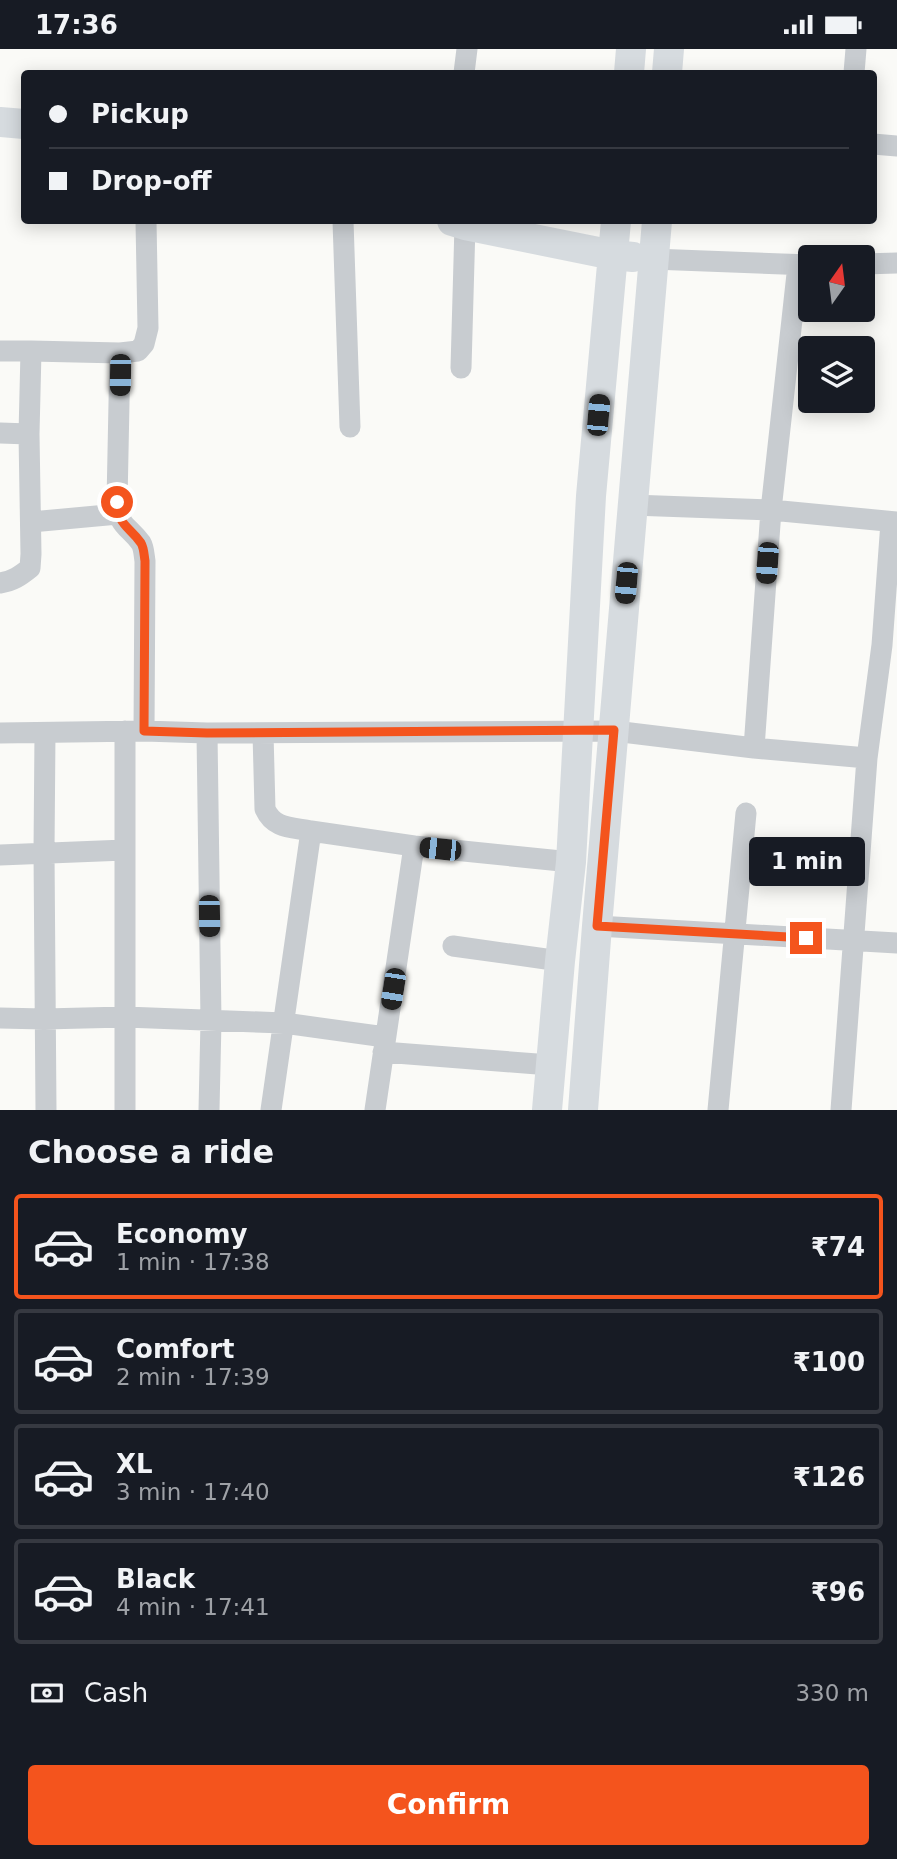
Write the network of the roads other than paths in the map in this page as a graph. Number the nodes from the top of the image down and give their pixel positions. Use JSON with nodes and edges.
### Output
{"nodes":[{"id":1,"x":467,"y":49,"type":"edge"},
{"id":2,"x":631,"y":49,"type":"edge"},
{"id":3,"x":669,"y":49,"type":"edge"},
{"id":4,"x":856,"y":49,"type":"edge"},
{"id":5,"x":464,"y":70,"type":"edge"},
{"id":6,"x":629,"y":70,"type":"edge"},
{"id":7,"x":667,"y":70,"type":"edge"},
{"id":8,"x":854,"y":70,"type":"edge"},
{"id":9,"x":0,"y":122,"type":"edge"},
{"id":10,"x":21,"y":124,"type":"edge"},
{"id":11,"x":877,"y":144,"type":"edge"},
{"id":12,"x":897,"y":146,"type":"edge"},
{"id":13,"x":146,"y":224,"type":"edge"},
{"id":14,"x":343,"y":224,"type":"edge"},
{"id":15,"x":458,"y":224,"type":"edge"},
{"id":16,"x":463,"y":224,"type":"edge"},
{"id":17,"x":616,"y":224,"type":"edge"},
{"id":18,"x":657,"y":224,"type":"edge"},
{"id":19,"x":613,"y":255,"type":"junction"},
{"id":20,"x":652,"y":259,"type":"junction"},
{"id":21,"x":897,"y":263,"type":"edge"},
{"id":22,"x":875,"y":264,"type":"edge"},
{"id":23,"x":798,"y":265,"type":"edge"},
{"id":24,"x":798,"y":310,"type":"edge"},
{"id":25,"x":0,"y":351,"type":"edge"},
{"id":26,"x":31,"y":351,"type":"junction"},
{"id":27,"x":120,"y":353,"type":"junction"},
{"id":28,"x":461,"y":368,"type":"dead end"},
{"id":29,"x":350,"y":427,"type":"dead end"},
{"id":30,"x":0,"y":433,"type":"edge"},
{"id":31,"x":30,"y":433,"type":"junction"},
{"id":32,"x":632,"y":505,"type":"junction"},
{"id":33,"x":771,"y":510,"type":"junction"},
{"id":34,"x":118,"y":514,"type":"junction"},
{"id":35,"x":31,"y":522,"type":"junction"},
{"id":36,"x":894,"y":522,"type":"edge"},
{"id":37,"x":0,"y":583,"type":"edge"},
{"id":38,"x":889,"y":646,"type":"edge"},
{"id":39,"x":579,"y":730,"type":"junction"},
{"id":40,"x":614,"y":730,"type":"junction"},
{"id":41,"x":135,"y":731,"type":"junction"},
{"id":42,"x":0,"y":733,"type":"edge"},
{"id":43,"x":45,"y":733,"type":"junction"},
{"id":44,"x":207,"y":733,"type":"junction"},
{"id":45,"x":263,"y":733,"type":"junction"},
{"id":46,"x":754,"y":748,"type":"junction"},
{"id":47,"x":867,"y":758,"type":"junction"},
{"id":48,"x":746,"y":813,"type":"dead end"},
{"id":49,"x":311,"y":831,"type":"junction"},
{"id":50,"x":414,"y":846,"type":"junction"},
{"id":51,"x":125,"y":850,"type":"junction"},
{"id":52,"x":44,"y":852,"type":"junction"},
{"id":53,"x":0,"y":855,"type":"edge"},
{"id":54,"x":572,"y":862,"type":"junction"},
{"id":55,"x":597,"y":926,"type":"junction"},
{"id":56,"x":734,"y":935,"type":"junction"},
{"id":57,"x":854,"y":940,"type":"junction"},
{"id":58,"x":897,"y":943,"type":"edge"},
{"id":59,"x":453,"y":946,"type":"dead end"},
{"id":60,"x":560,"y":961,"type":"junction"},
{"id":61,"x":125,"y":1017,"type":"junction"},
{"id":62,"x":0,"y":1018,"type":"edge"},
{"id":63,"x":44,"y":1019,"type":"junction"},
{"id":64,"x":211,"y":1021,"type":"junction"},
{"id":65,"x":285,"y":1023,"type":"junction"},
{"id":66,"x":384,"y":1044,"type":"junction"},
{"id":67,"x":550,"y":1065,"type":"junction"},
{"id":68,"x":46,"y":1110,"type":"edge"},
{"id":69,"x":125,"y":1110,"type":"edge"},
{"id":70,"x":209,"y":1110,"type":"edge"},
{"id":71,"x":271,"y":1110,"type":"edge"},
{"id":72,"x":375,"y":1110,"type":"edge"},
{"id":73,"x":547,"y":1110,"type":"edge"},
{"id":74,"x":583,"y":1110,"type":"edge"},
{"id":75,"x":718,"y":1110,"type":"edge"},
{"id":76,"x":841,"y":1110,"type":"edge"}],
"edges":[{"from":1,"to":5,"type":"street"},
{"from":2,"to":6,"type":"street"},
{"from":3,"to":7,"type":"street"},
{"from":4,"to":8,"type":"street"},
{"from":9,"to":10,"type":"street"},
{"from":11,"to":12,"type":"street"},
{"from":13,"to":27,"type":"street"},
{"from":14,"to":29,"type":"street"},
{"from":15,"to":28,"type":"street"},
{"from":16,"to":19,"type":"street"},
{"from":17,"to":19,"type":"street"},
{"from":18,"to":20,"type":"street"},
{"from":19,"to":20,"type":"street"},
{"from":19,"to":39,"type":"street"},
{"from":20,"to":23,"type":"street"},
{"from":20,"to":32,"type":"street"},
{"from":21,"to":22,"type":"street"},
{"from":24,"to":33,"type":"street"},
{"from":25,"to":26,"type":"street"},
{"from":26,"to":27,"type":"street"},
{"from":26,"to":31,"type":"street"},
{"from":27,"to":34,"type":"street"},
{"from":30,"to":31,"type":"street"},
{"from":31,"to":35,"type":"street"},
{"from":32,"to":33,"type":"street"},
{"from":32,"to":40,"type":"street"},
{"from":33,"to":36,"type":"street"},
{"from":33,"to":46,"type":"street"},
{"from":34,"to":35,"type":"street"},
{"from":34,"to":41,"type":"street"},
{"from":35,"to":37,"type":"street"},
{"from":36,"to":38,"type":"street"},
{"from":38,"to":47,"type":"street"},
{"from":39,"to":40,"type":"street"},
{"from":39,"to":45,"type":"street"},
{"from":39,"to":54,"type":"street"},
{"from":40,"to":46,"type":"street"},
{"from":40,"to":55,"type":"street"},
{"from":41,"to":43,"type":"street"},
{"from":41,"to":44,"type":"street"},
{"from":41,"to":51,"type":"street"},
{"from":42,"to":43,"type":"street"},
{"from":43,"to":52,"type":"street"},
{"from":44,"to":45,"type":"street"},
{"from":44,"to":64,"type":"street"},
{"from":45,"to":49,"type":"street"},
{"from":46,"to":47,"type":"street"},
{"from":47,"to":57,"type":"street"},
{"from":48,"to":56,"type":"street"},
{"from":49,"to":50,"type":"street"},
{"from":49,"to":65,"type":"street"},
{"from":50,"to":54,"type":"street"},
{"from":50,"to":66,"type":"street"},
{"from":51,"to":52,"type":"street"},
{"from":51,"to":61,"type":"street"},
{"from":52,"to":53,"type":"street"},
{"from":52,"to":63,"type":"street"},
{"from":54,"to":60,"type":"street"},
{"from":55,"to":56,"type":"street"},
{"from":55,"to":74,"type":"street"},
{"from":56,"to":57,"type":"street"},
{"from":56,"to":75,"type":"street"},
{"from":57,"to":58,"type":"street"},
{"from":57,"to":76,"type":"street"},
{"from":59,"to":60,"type":"street"},
{"from":60,"to":67,"type":"street"},
{"from":61,"to":63,"type":"street"},
{"from":61,"to":64,"type":"street"},
{"from":61,"to":69,"type":"street"},
{"from":62,"to":63,"type":"street"},
{"from":63,"to":68,"type":"street"},
{"from":64,"to":65,"type":"street"},
{"from":64,"to":70,"type":"street"},
{"from":65,"to":66,"type":"street"},
{"from":65,"to":71,"type":"street"},
{"from":66,"to":67,"type":"street"},
{"from":66,"to":72,"type":"street"},
{"from":67,"to":73,"type":"street"}]}
